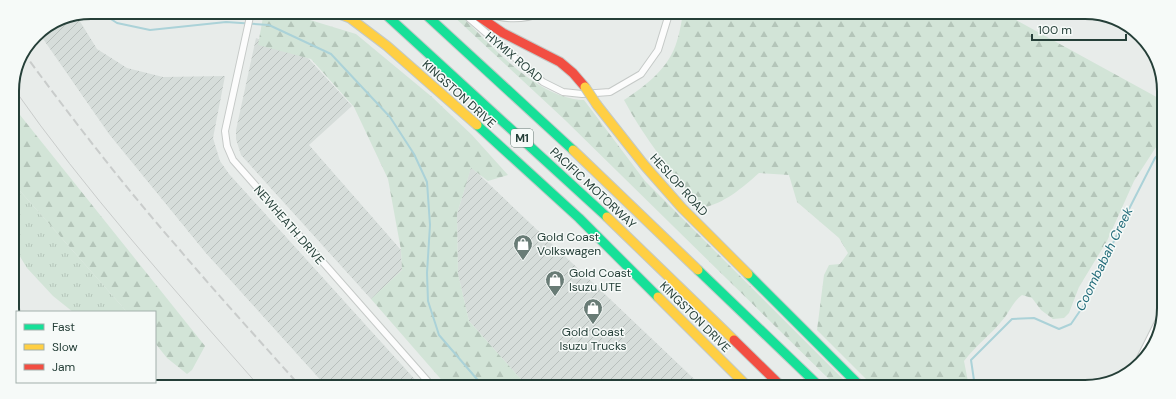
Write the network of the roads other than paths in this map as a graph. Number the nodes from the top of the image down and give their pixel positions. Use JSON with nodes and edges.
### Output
{"nodes":[{"id":1,"x":248,"y":19,"type":"edge"},
{"id":2,"x":351,"y":19,"type":"edge"},
{"id":3,"x":391,"y":19,"type":"edge"},
{"id":4,"x":431,"y":19,"type":"edge"},
{"id":5,"x":470,"y":19,"type":"edge"},
{"id":6,"x":481,"y":19,"type":"edge"},
{"id":7,"x":667,"y":19,"type":"edge"},
{"id":8,"x":1153,"y":332,"type":"edge"},
{"id":9,"x":1145,"y":348,"type":"edge"},
{"id":10,"x":427,"y":380,"type":"edge"},
{"id":11,"x":741,"y":380,"type":"edge"},
{"id":12,"x":775,"y":380,"type":"edge"},
{"id":13,"x":813,"y":380,"type":"edge"},
{"id":14,"x":854,"y":380,"type":"edge"}],
"edges":[{"from":1,"to":10,"type":"street","name":"NEWHEATH DRIVE"},
{"from":2,"to":11,"type":"main road","name":"KINGSTON DRIVE"},
{"from":3,"to":12,"type":"main road","name":"PACIFIC MOTORWAY","number":"M1"},
{"from":4,"to":13,"type":"main road","name":"PACIFIC MOTORWAY","number":"M1"},
{"from":5,"to":7,"type":"street","name":"HYMIX ROAD"},
{"from":6,"to":14,"type":"main road","name":"HESLOP ROAD","bridge":true},
{"from":8,"to":9,"type":"street"}]}
